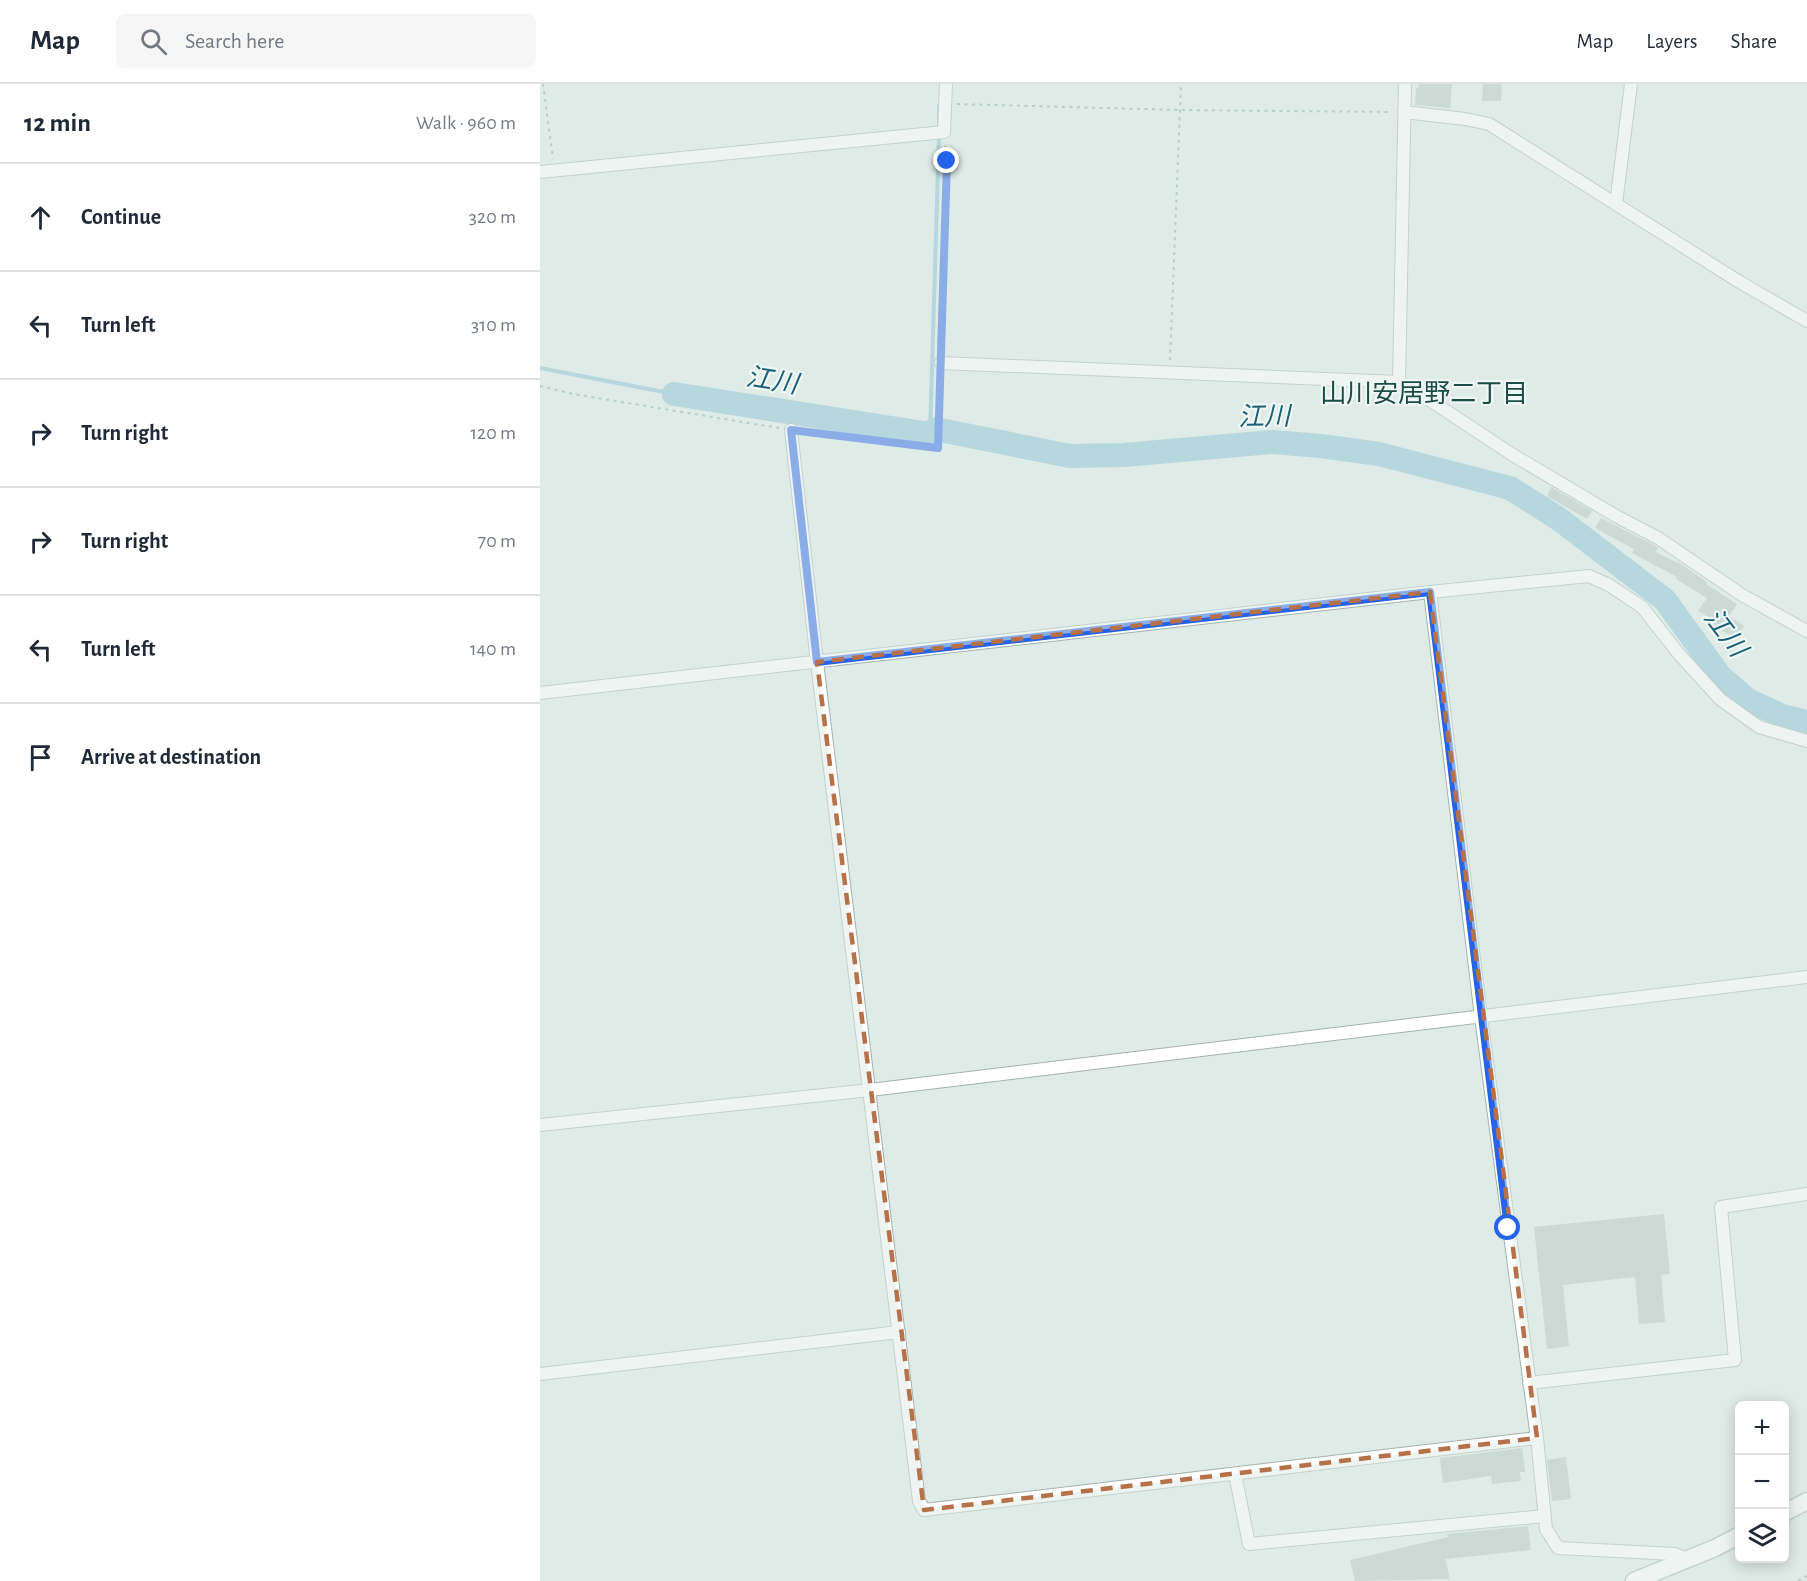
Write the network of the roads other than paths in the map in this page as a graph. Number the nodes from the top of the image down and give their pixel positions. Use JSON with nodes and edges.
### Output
{"nodes":[{"id":1,"x":946,"y":84,"type":"edge"},
{"id":2,"x":1405,"y":84,"type":"edge"},
{"id":3,"x":1631,"y":84,"type":"edge"},
{"id":4,"x":1404,"y":112,"type":"junction"},
{"id":5,"x":540,"y":172,"type":"edge"},
{"id":6,"x":1616,"y":204,"type":"junction"},
{"id":7,"x":1807,"y":321,"type":"edge"},
{"id":8,"x":941,"y":363,"type":"road end"},
{"id":9,"x":1399,"y":382,"type":"junction"},
{"id":10,"x":791,"y":430,"type":"road end"},
{"id":11,"x":1430,"y":592,"type":"junction"},
{"id":12,"x":1807,"y":631,"type":"edge"},
{"id":13,"x":817,"y":662,"type":"junction"},
{"id":14,"x":540,"y":693,"type":"edge"},
{"id":15,"x":1807,"y":741,"type":"edge"},
{"id":16,"x":1807,"y":977,"type":"edge"},
{"id":17,"x":1481,"y":1017,"type":"junction"},
{"id":18,"x":870,"y":1090,"type":"junction"},
{"id":19,"x":540,"y":1125,"type":"edge"},
{"id":20,"x":1807,"y":1194,"type":"edge"},
{"id":21,"x":899,"y":1332,"type":"junction"},
{"id":22,"x":540,"y":1374,"type":"edge"},
{"id":23,"x":1529,"y":1383,"type":"junction"},
{"id":24,"x":1537,"y":1438,"type":"junction"},
{"id":25,"x":1235,"y":1474,"type":"junction"},
{"id":26,"x":1807,"y":1501,"type":"edge"},
{"id":27,"x":1789,"y":1510,"type":"edge"},
{"id":28,"x":1545,"y":1516,"type":"junction"},
{"id":29,"x":1735,"y":1537,"type":"edge"},
{"id":30,"x":1687,"y":1560,"type":"junction"},
{"id":31,"x":1634,"y":1581,"type":"edge"}],
"edges":[{"from":1,"to":5,"type":"street"},
{"from":2,"to":4,"type":"street"},
{"from":3,"to":6,"type":"street"},
{"from":4,"to":6,"type":"street"},
{"from":4,"to":9,"type":"street"},
{"from":6,"to":7,"type":"street"},
{"from":8,"to":9,"type":"street"},
{"from":9,"to":12,"type":"street"},
{"from":10,"to":13,"type":"street"},
{"from":11,"to":13,"type":"street"},
{"from":11,"to":15,"type":"street"},
{"from":11,"to":17,"type":"street"},
{"from":13,"to":14,"type":"street"},
{"from":13,"to":18,"type":"street"},
{"from":16,"to":17,"type":"street"},
{"from":17,"to":18,"type":"street"},
{"from":17,"to":23,"type":"street"},
{"from":18,"to":19,"type":"street"},
{"from":18,"to":21,"type":"street"},
{"from":20,"to":23,"type":"street"},
{"from":21,"to":22,"type":"street"},
{"from":21,"to":25,"type":"street"},
{"from":23,"to":24,"type":"street"},
{"from":24,"to":25,"type":"street"},
{"from":24,"to":28,"type":"street"},
{"from":25,"to":28,"type":"street"},
{"from":26,"to":27,"type":"main road"},
{"from":28,"to":30,"type":"street"},
{"from":29,"to":30,"type":"main road"},
{"from":30,"to":31,"type":"main road"}]}
